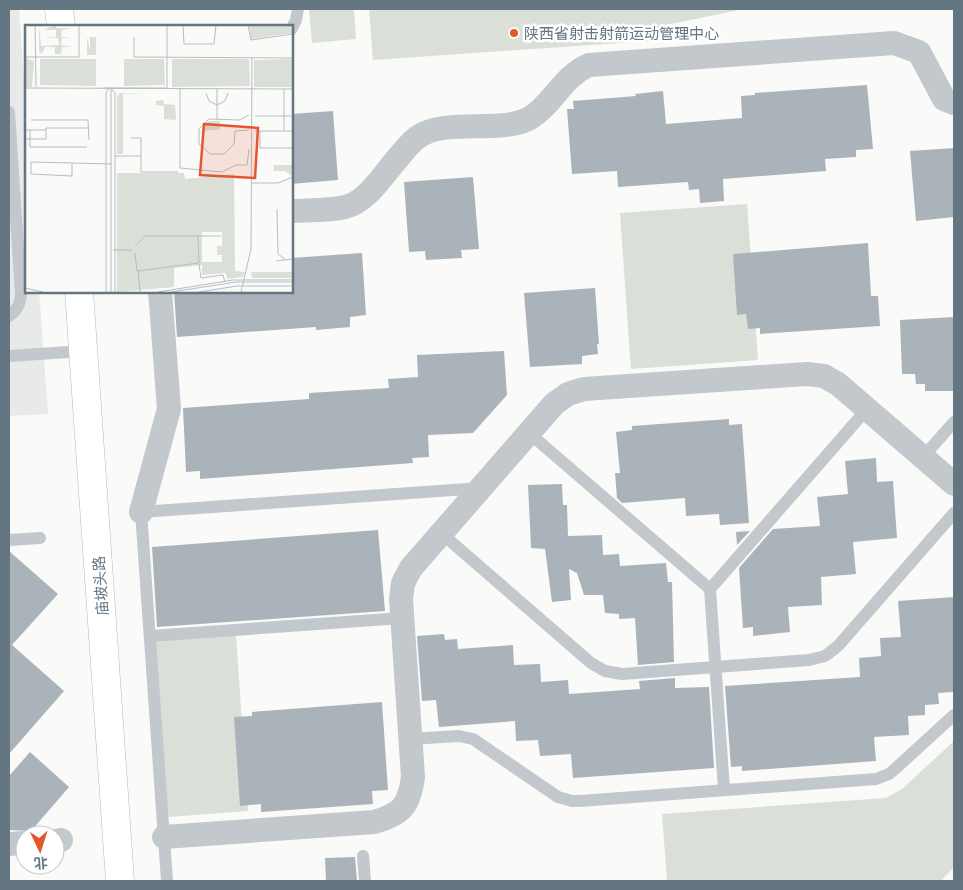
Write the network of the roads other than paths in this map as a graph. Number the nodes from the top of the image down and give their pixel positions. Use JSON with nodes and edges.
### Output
{"nodes":[{"id":1,"x":59,"y":9,"type":"edge"},
{"id":2,"x":298,"y":9,"type":"edge"},
{"id":3,"x":60,"y":25,"type":"edge"},
{"id":4,"x":292,"y":28,"type":"edge"},
{"id":5,"x":954,"y":103,"type":"edge"},
{"id":6,"x":9,"y":112,"type":"edge"},
{"id":7,"x":292,"y":212,"type":"edge"},
{"id":8,"x":79,"y":292,"type":"edge"},
{"id":9,"x":160,"y":292,"type":"edge"},
{"id":10,"x":9,"y":316,"type":"edge"},
{"id":11,"x":83,"y":351,"type":"junction"},
{"id":12,"x":9,"y":356,"type":"edge"},
{"id":13,"x":868,"y":409,"type":"junction"},
{"id":14,"x":954,"y":422,"type":"edge"},
{"id":15,"x":529,"y":433,"type":"junction"},
{"id":16,"x":923,"y":457,"type":"junction"},
{"id":17,"x":954,"y":484,"type":"edge"},
{"id":18,"x":481,"y":488,"type":"junction"},
{"id":19,"x":141,"y":512,"type":"junction"},
{"id":20,"x":954,"y":513,"type":"edge"},
{"id":21,"x":441,"y":533,"type":"junction"},
{"id":22,"x":40,"y":538,"type":"dead end"},
{"id":23,"x":9,"y":540,"type":"edge"},
{"id":24,"x":710,"y":589,"type":"junction"},
{"id":25,"x":402,"y":618,"type":"junction"},
{"id":26,"x":150,"y":636,"type":"junction"},
{"id":27,"x":716,"y":667,"type":"junction"},
{"id":28,"x":954,"y":715,"type":"edge"},
{"id":29,"x":410,"y":738,"type":"junction"},
{"id":30,"x":724,"y":790,"type":"junction"},
{"id":31,"x":164,"y":837,"type":"junction"},
{"id":32,"x":363,"y":856,"type":"dead end"},
{"id":33,"x":120,"y":881,"type":"edge"},
{"id":34,"x":167,"y":881,"type":"edge"},
{"id":35,"x":365,"y":881,"type":"edge"}],
"edges":[{"from":1,"to":3,"type":"street"},
{"from":2,"to":4,"type":"lane"},
{"from":5,"to":7,"type":"street"},
{"from":6,"to":10,"type":"lane"},
{"from":8,"to":11,"type":"street","name":"庙坡头路"},
{"from":9,"to":19,"type":"street"},
{"from":11,"to":12,"type":"lane"},
{"from":11,"to":33,"type":"street","name":"庙坡头路"},
{"from":13,"to":15,"type":"street"},
{"from":13,"to":16,"type":"street"},
{"from":13,"to":24,"type":"lane"},
{"from":14,"to":16,"type":"lane"},
{"from":15,"to":18,"type":"street"},
{"from":15,"to":24,"type":"lane"},
{"from":16,"to":17,"type":"street"},
{"from":18,"to":19,"type":"lane"},
{"from":18,"to":21,"type":"street"},
{"from":19,"to":26,"type":"lane"},
{"from":20,"to":27,"type":"lane"},
{"from":21,"to":25,"type":"street"},
{"from":21,"to":27,"type":"lane"},
{"from":22,"to":23,"type":"lane"},
{"from":24,"to":27,"type":"lane"},
{"from":25,"to":26,"type":"lane"},
{"from":25,"to":29,"type":"street"},
{"from":26,"to":31,"type":"lane"},
{"from":27,"to":30,"type":"lane"},
{"from":28,"to":30,"type":"lane"},
{"from":29,"to":30,"type":"lane"},
{"from":29,"to":31,"type":"street"},
{"from":31,"to":34,"type":"lane"},
{"from":32,"to":35,"type":"lane"}]}
